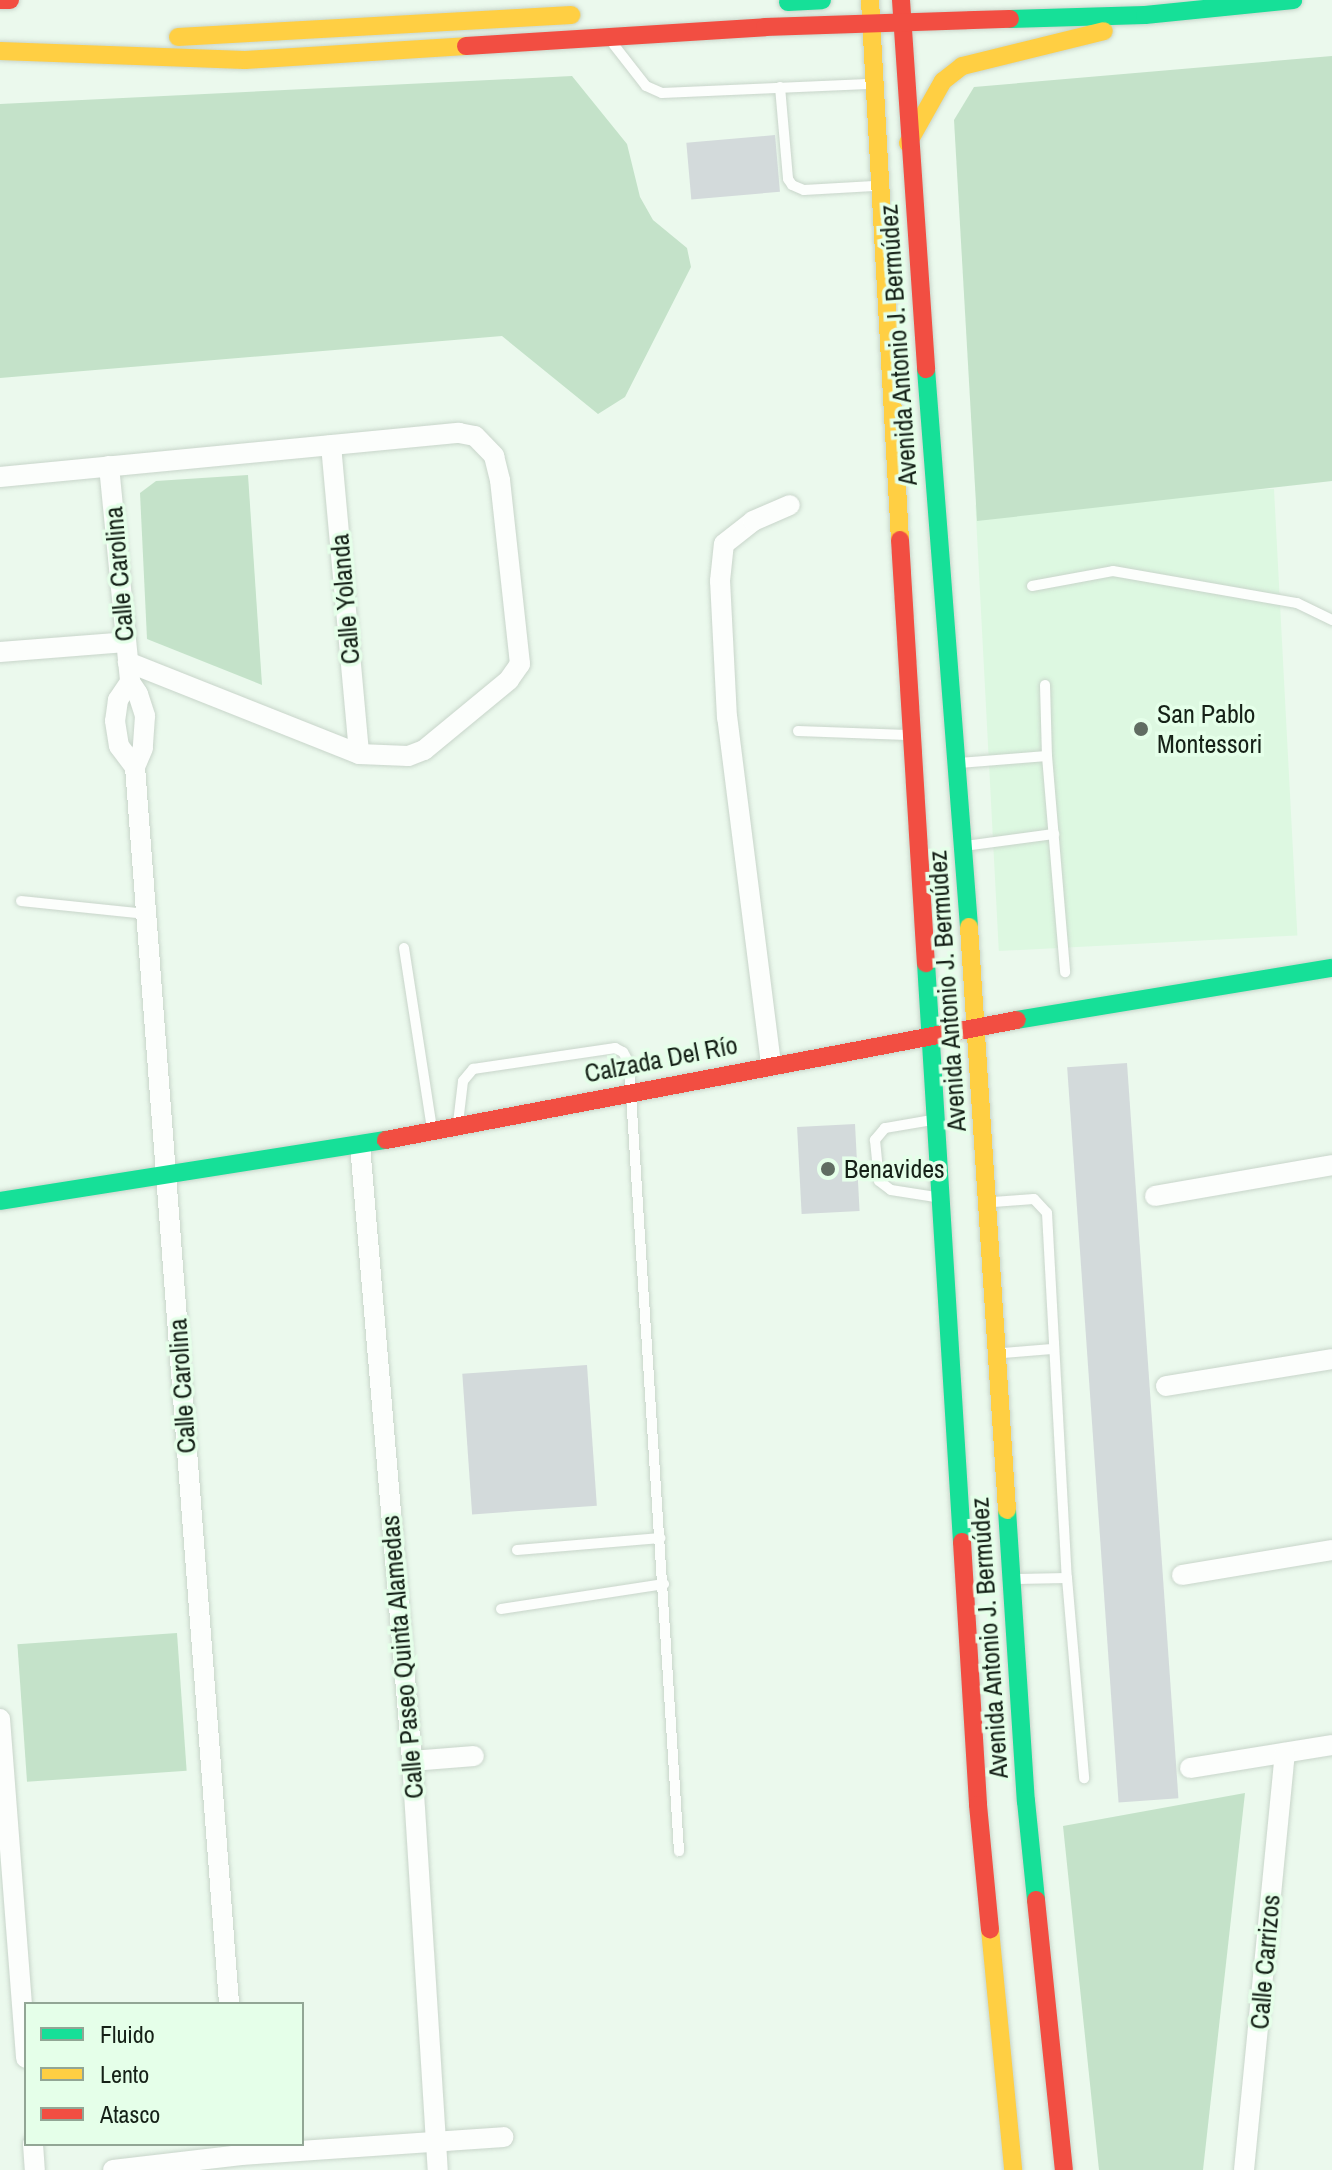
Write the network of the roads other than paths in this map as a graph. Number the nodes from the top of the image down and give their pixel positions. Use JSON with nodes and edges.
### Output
{"nodes":[{"id":1,"x":0,"y":0,"type":"edge"},
{"id":2,"x":10,"y":0,"type":"edge"},
{"id":3,"x":822,"y":0,"type":"edge"},
{"id":4,"x":870,"y":0,"type":"edge"},
{"id":5,"x":901,"y":0,"type":"edge"},
{"id":6,"x":978,"y":0,"type":"edge"},
{"id":7,"x":1293,"y":0,"type":"edge"},
{"id":8,"x":788,"y":2,"type":"edge"},
{"id":9,"x":586,"y":14,"type":"dead end"},
{"id":10,"x":1145,"y":15,"type":"junction"},
{"id":11,"x":994,"y":18,"type":"junction"},
{"id":12,"x":871,"y":23,"type":"junction"},
{"id":13,"x":903,"y":23,"type":"junction"},
{"id":14,"x":774,"y":27,"type":"junction"},
{"id":15,"x":608,"y":37,"type":"junction"},
{"id":16,"x":0,"y":50,"type":"edge"},
{"id":17,"x":873,"y":84,"type":"junction"},
{"id":18,"x":780,"y":87,"type":"junction"},
{"id":19,"x":908,"y":143,"type":"junction"},
{"id":20,"x":878,"y":186,"type":"junction"},
{"id":21,"x":331,"y":445,"type":"junction"},
{"id":22,"x":109,"y":466,"type":"junction"},
{"id":23,"x":0,"y":477,"type":"edge"},
{"id":24,"x":790,"y":505,"type":"dead end"},
{"id":25,"x":1032,"y":586,"type":"dead end"},
{"id":26,"x":1332,"y":620,"type":"edge"},
{"id":27,"x":0,"y":652,"type":"edge"},
{"id":28,"x":128,"y":662,"type":"junction"},
{"id":29,"x":1045,"y":685,"type":"dead end"},
{"id":30,"x":798,"y":731,"type":"dead end"},
{"id":31,"x":913,"y":735,"type":"junction"},
{"id":32,"x":359,"y":754,"type":"junction"},
{"id":33,"x":1047,"y":756,"type":"junction"},
{"id":34,"x":957,"y":763,"type":"junction"},
{"id":35,"x":135,"y":767,"type":"junction"},
{"id":36,"x":1054,"y":834,"type":"junction"},
{"id":37,"x":963,"y":846,"type":"junction"},
{"id":38,"x":21,"y":901,"type":"dead end"},
{"id":39,"x":146,"y":914,"type":"junction"},
{"id":40,"x":404,"y":948,"type":"dead end"},
{"id":41,"x":1332,"y":968,"type":"edge"},
{"id":42,"x":1065,"y":972,"type":"dead end"},
{"id":43,"x":976,"y":1027,"type":"junction"},
{"id":44,"x":932,"y":1035,"type":"junction"},
{"id":45,"x":771,"y":1064,"type":"junction"},
{"id":46,"x":632,"y":1091,"type":"junction"},
{"id":47,"x":936,"y":1119,"type":"junction"},
{"id":48,"x":458,"y":1125,"type":"junction"},
{"id":49,"x":432,"y":1130,"type":"junction"},
{"id":50,"x":360,"y":1145,"type":"junction"},
{"id":51,"x":1332,"y":1165,"type":"edge"},
{"id":52,"x":166,"y":1172,"type":"junction"},
{"id":53,"x":1155,"y":1196,"type":"dead end"},
{"id":54,"x":941,"y":1198,"type":"junction"},
{"id":55,"x":0,"y":1201,"type":"edge"},
{"id":56,"x":987,"y":1203,"type":"junction"},
{"id":57,"x":1052,"y":1349,"type":"junction"},
{"id":58,"x":997,"y":1354,"type":"junction"},
{"id":59,"x":1332,"y":1359,"type":"edge"},
{"id":60,"x":1166,"y":1386,"type":"dead end"},
{"id":61,"x":661,"y":1538,"type":"junction"},
{"id":62,"x":517,"y":1550,"type":"dead end"},
{"id":63,"x":1332,"y":1550,"type":"edge"},
{"id":64,"x":1182,"y":1575,"type":"dead end"},
{"id":65,"x":1067,"y":1578,"type":"junction"},
{"id":66,"x":1012,"y":1579,"type":"junction"},
{"id":67,"x":664,"y":1584,"type":"junction"},
{"id":68,"x":501,"y":1609,"type":"dead end"},
{"id":69,"x":0,"y":1719,"type":"edge"},
{"id":70,"x":1332,"y":1745,"type":"edge"},
{"id":71,"x":1285,"y":1753,"type":"junction"},
{"id":72,"x":474,"y":1756,"type":"dead end"},
{"id":73,"x":412,"y":1761,"type":"junction"},
{"id":74,"x":2,"y":1767,"type":"edge"},
{"id":75,"x":1190,"y":1768,"type":"dead end"},
{"id":76,"x":1084,"y":1778,"type":"dead end"},
{"id":77,"x":679,"y":1851,"type":"dead end"},
{"id":78,"x":229,"y":2002,"type":"edge"},
{"id":79,"x":24,"y":2034,"type":"edge"},
{"id":80,"x":503,"y":2137,"type":"dead end"},
{"id":81,"x":434,"y":2142,"type":"junction"},
{"id":82,"x":33,"y":2146,"type":"edge"},
{"id":83,"x":241,"y":2156,"type":"edge"},
{"id":84,"x":35,"y":2170,"type":"edge"},
{"id":85,"x":113,"y":2170,"type":"edge"},
{"id":86,"x":438,"y":2170,"type":"edge"},
{"id":87,"x":1013,"y":2170,"type":"edge"},
{"id":88,"x":1064,"y":2170,"type":"edge"},
{"id":89,"x":1244,"y":2170,"type":"edge"}],
"edges":[{"from":1,"to":2,"type":"main road"},
{"from":3,"to":8,"type":"main road","bridge":true},
{"from":4,"to":12,"type":"main road","name":"Avenida Antonio J. Bermúdez"},
{"from":5,"to":13,"type":"main road","name":"Avenida Antonio J. Bermúdez"},
{"from":6,"to":11,"type":"main road"},
{"from":7,"to":10,"type":"main road"},
{"from":8,"to":14,"type":"main road"},
{"from":9,"to":16,"type":"main road"},
{"from":10,"to":11,"type":"main road"},
{"from":10,"to":19,"type":"main road"},
{"from":11,"to":13,"type":"main road"},
{"from":12,"to":13,"type":"main road"},
{"from":12,"to":14,"type":"main road"},
{"from":12,"to":17,"type":"main road","name":"Avenida Antonio J. Bermúdez"},
{"from":13,"to":19,"type":"main road","name":"Avenida Antonio J. Bermúdez"},
{"from":14,"to":15,"type":"main road"},
{"from":15,"to":16,"type":"main road"},
{"from":15,"to":18,"type":"lane"},
{"from":17,"to":18,"type":"lane"},
{"from":17,"to":20,"type":"main road","name":"Avenida Antonio J. Bermúdez"},
{"from":18,"to":20,"type":"lane"},
{"from":19,"to":34,"type":"main road","name":"Avenida Antonio J. Bermúdez"},
{"from":20,"to":31,"type":"main road","name":"Avenida Antonio J. Bermúdez"},
{"from":21,"to":22,"type":"street"},
{"from":21,"to":32,"type":"street","name":"Calle Yolanda"},
{"from":21,"to":32,"type":"street"},
{"from":22,"to":23,"type":"street"},
{"from":22,"to":28,"type":"street","name":"Calle Carolina"},
{"from":24,"to":45,"type":"street"},
{"from":25,"to":26,"type":"lane"},
{"from":27,"to":28,"type":"street"},
{"from":28,"to":32,"type":"street"},
{"from":28,"to":35,"type":"street","name":"Calle Carolina"},
{"from":28,"to":35,"type":"street","name":"Calle Carolina"},
{"from":29,"to":33,"type":"lane"},
{"from":30,"to":31,"type":"lane"},
{"from":31,"to":44,"type":"main road","name":"Avenida Antonio J. Bermúdez"},
{"from":33,"to":34,"type":"lane"},
{"from":33,"to":36,"type":"lane"},
{"from":34,"to":37,"type":"main road","name":"Avenida Antonio J. Bermúdez"},
{"from":35,"to":39,"type":"street","name":"Calle Carolina"},
{"from":36,"to":37,"type":"lane"},
{"from":36,"to":42,"type":"lane"},
{"from":37,"to":43,"type":"main road","name":"Avenida Antonio J. Bermúdez"},
{"from":38,"to":39,"type":"lane"},
{"from":39,"to":52,"type":"street","name":"Calle Carolina"},
{"from":40,"to":49,"type":"lane"},
{"from":41,"to":43,"type":"main road","name":"Calzada Del Río"},
{"from":43,"to":44,"type":"main road","name":"Calzada Del Río"},
{"from":43,"to":56,"type":"main road","name":"Avenida Antonio J. Bermúdez"},
{"from":44,"to":45,"type":"main road","name":"Calzada Del Río"},
{"from":44,"to":47,"type":"main road","name":"Avenida Antonio J. Bermúdez"},
{"from":45,"to":46,"type":"main road","name":"Calzada Del Río"},
{"from":46,"to":48,"type":"main road","name":"Calzada Del Río"},
{"from":46,"to":48,"type":"lane"},
{"from":46,"to":61,"type":"lane"},
{"from":47,"to":54,"type":"main road","name":"Avenida Antonio J. Bermúdez"},
{"from":47,"to":54,"type":"lane"},
{"from":48,"to":49,"type":"main road","name":"Calzada Del Río"},
{"from":49,"to":50,"type":"main road","name":"Calzada Del Río"},
{"from":50,"to":52,"type":"main road","name":"Calzada Del Río"},
{"from":50,"to":73,"type":"street","name":"Calle Paseo Quinta Alamedas"},
{"from":51,"to":53,"type":"street"},
{"from":52,"to":55,"type":"main road","name":"Calzada Del Río"},
{"from":52,"to":78,"type":"street","name":"Calle Carolina"},
{"from":54,"to":87,"type":"main road","name":"Avenida Antonio J. Bermúdez"},
{"from":56,"to":57,"type":"lane"},
{"from":56,"to":58,"type":"main road","name":"Avenida Antonio J. Bermúdez"},
{"from":57,"to":58,"type":"lane"},
{"from":57,"to":65,"type":"lane"},
{"from":58,"to":66,"type":"main road","name":"Avenida Antonio J. Bermúdez"},
{"from":59,"to":60,"type":"street"},
{"from":61,"to":62,"type":"lane"},
{"from":61,"to":67,"type":"lane"},
{"from":63,"to":64,"type":"street"},
{"from":65,"to":66,"type":"lane"},
{"from":65,"to":76,"type":"lane"},
{"from":66,"to":88,"type":"main road","name":"Avenida Antonio J. Bermúdez"},
{"from":67,"to":68,"type":"lane"},
{"from":67,"to":77,"type":"lane"},
{"from":69,"to":74,"type":"street"},
{"from":70,"to":71,"type":"street"},
{"from":71,"to":75,"type":"street"},
{"from":71,"to":89,"type":"street","name":"Calle Carrizos"},
{"from":72,"to":73,"type":"street"},
{"from":73,"to":81,"type":"street","name":"Calle Paseo Quinta Alamedas"},
{"from":74,"to":79,"type":"street"},
{"from":80,"to":81,"type":"street"},
{"from":81,"to":83,"type":"street"},
{"from":81,"to":86,"type":"street","name":"Calle Paseo Quinta Alamedas"},
{"from":82,"to":84,"type":"street"},
{"from":83,"to":85,"type":"street"}]}
